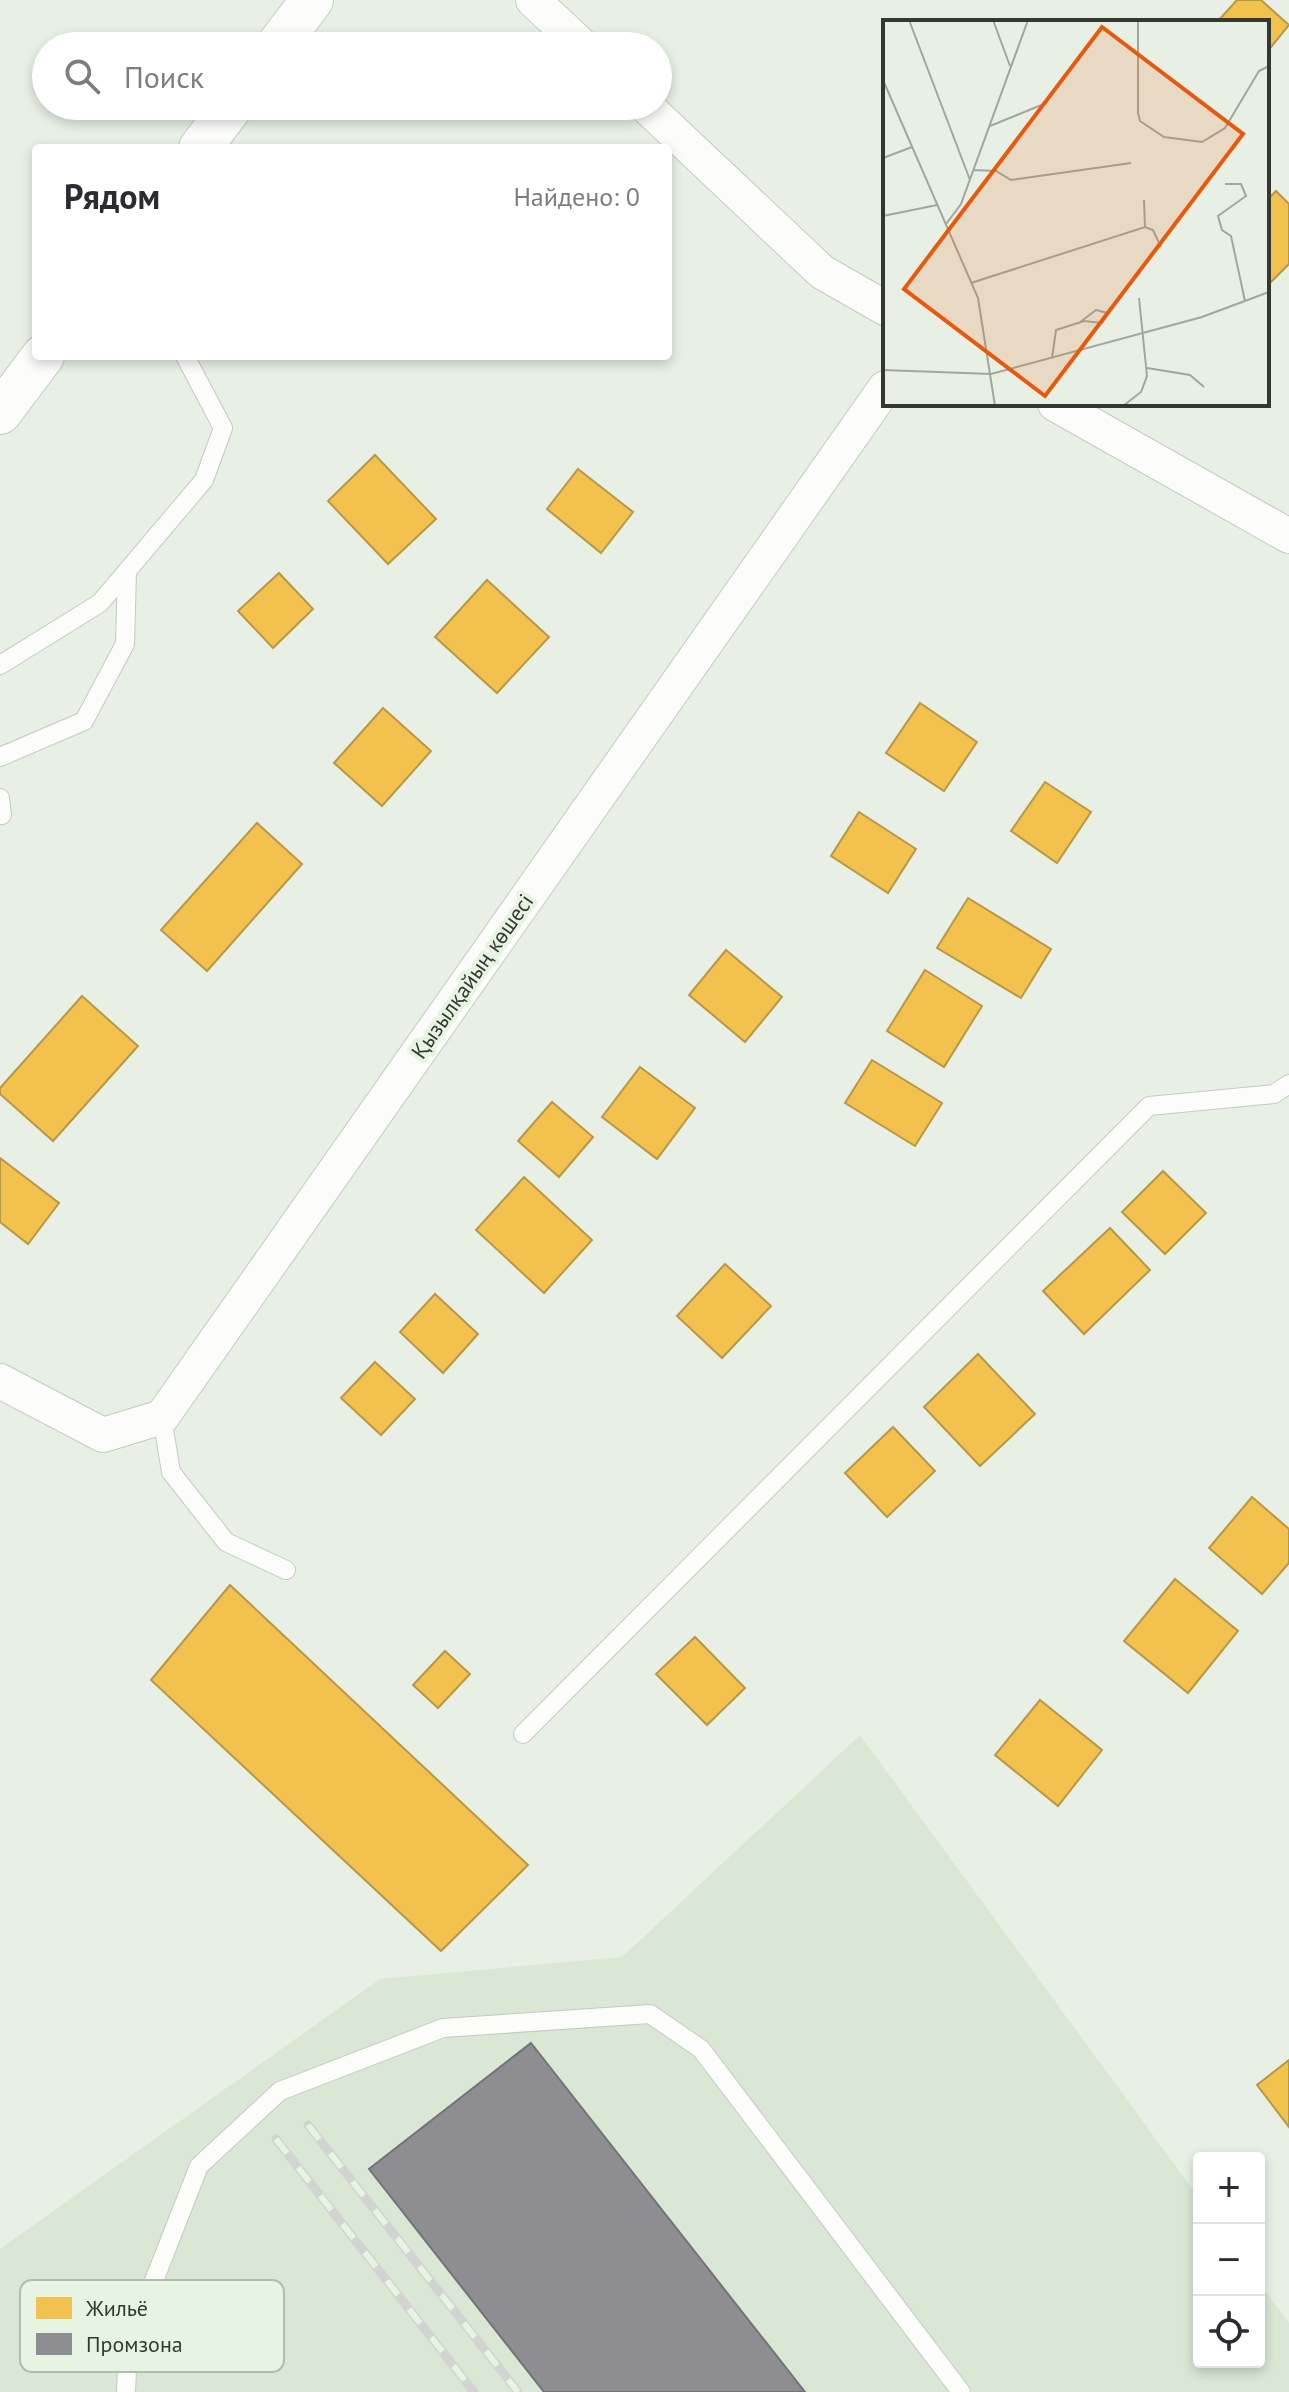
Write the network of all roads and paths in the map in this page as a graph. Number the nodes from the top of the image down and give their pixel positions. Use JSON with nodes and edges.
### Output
{"nodes":[{"id":1,"x":312,"y":0,"type":"edge"},
{"id":2,"x":533,"y":0,"type":"edge"},
{"id":3,"x":288,"y":32,"type":"edge"},
{"id":4,"x":567,"y":32,"type":"edge"},
{"id":5,"x":221,"y":120,"type":"edge"},
{"id":6,"x":661,"y":120,"type":"edge"},
{"id":7,"x":203,"y":144,"type":"edge"},
{"id":8,"x":883,"y":307,"type":"edge"},
{"id":9,"x":40,"y":360,"type":"edge"},
{"id":10,"x":187,"y":360,"type":"edge"},
{"id":11,"x":883,"y":391,"type":"edge"},
{"id":12,"x":1059,"y":406,"type":"edge"},
{"id":13,"x":0,"y":413,"type":"edge"},
{"id":14,"x":1289,"y":536,"type":"edge"},
{"id":15,"x":127,"y":572,"type":"junction"},
{"id":16,"x":0,"y":665,"type":"edge"},
{"id":17,"x":0,"y":757,"type":"edge"},
{"id":18,"x":1289,"y":1084,"type":"edge"},
{"id":19,"x":0,"y":1381,"type":"edge"},
{"id":20,"x":162,"y":1417,"type":"junction"},
{"id":21,"x":286,"y":1570,"type":"dead end"},
{"id":22,"x":523,"y":1734,"type":"dead end"},
{"id":23,"x":154,"y":2280,"type":"edge"},
{"id":24,"x":127,"y":2372,"type":"edge"},
{"id":25,"x":126,"y":2392,"type":"edge"},
{"id":26,"x":961,"y":2392,"type":"edge"}],
"edges":[{"from":1,"to":3,"type":"street"},
{"from":2,"to":4,"type":"street"},
{"from":5,"to":7,"type":"street"},
{"from":6,"to":8,"type":"street"},
{"from":9,"to":13,"type":"street"},
{"from":10,"to":15,"type":"lane"},
{"from":11,"to":20,"type":"street","name":"Қызылқайың көшесі"},
{"from":12,"to":14,"type":"street"},
{"from":15,"to":16,"type":"lane"},
{"from":15,"to":17,"type":"lane"},
{"from":18,"to":22,"type":"lane"},
{"from":19,"to":20,"type":"street"},
{"from":20,"to":21,"type":"lane"},
{"from":23,"to":26,"type":"lane"},
{"from":24,"to":25,"type":"lane"}]}
